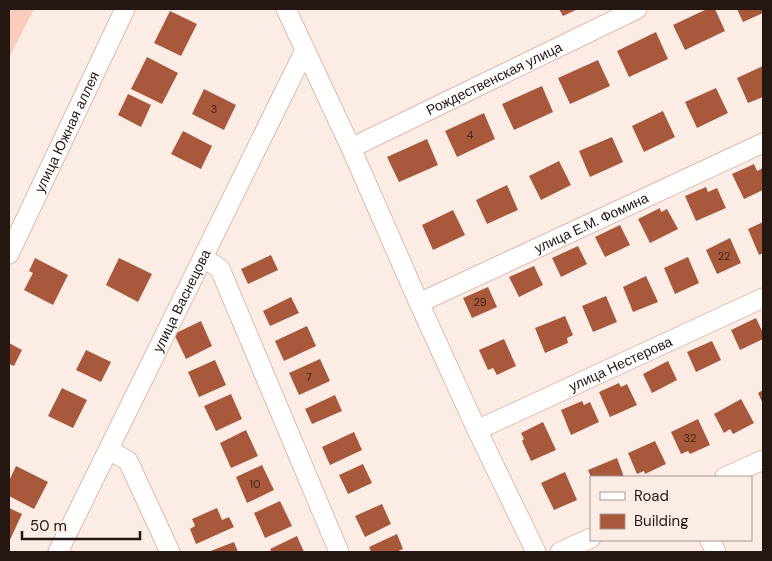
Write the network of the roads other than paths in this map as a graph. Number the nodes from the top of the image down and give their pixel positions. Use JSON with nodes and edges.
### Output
{"nodes":[{"id":1,"x":125,"y":9,"type":"edge"},
{"id":2,"x":286,"y":9,"type":"edge"},
{"id":3,"x":637,"y":9,"type":"edge"},
{"id":4,"x":305,"y":50,"type":"junction"},
{"id":5,"x":763,"y":142,"type":"edge"},
{"id":6,"x":351,"y":148,"type":"junction"},
{"id":7,"x":9,"y":254,"type":"edge"},
{"id":8,"x":203,"y":257,"type":"junction"},
{"id":9,"x":763,"y":298,"type":"edge"},
{"id":10,"x":419,"y":303,"type":"junction"},
{"id":11,"x":477,"y":430,"type":"junction"},
{"id":12,"x":109,"y":450,"type":"junction"},
{"id":13,"x":763,"y":460,"type":"edge"},
{"id":14,"x":726,"y":476,"type":"edge"},
{"id":15,"x":590,"y":538,"type":"edge"},
{"id":16,"x":58,"y":552,"type":"edge"},
{"id":17,"x":170,"y":552,"type":"edge"},
{"id":18,"x":339,"y":552,"type":"edge"},
{"id":19,"x":536,"y":552,"type":"edge"},
{"id":20,"x":560,"y":552,"type":"edge"}],
"edges":[{"from":1,"to":7,"type":"street","name":"улица Южная аллея"},
{"from":2,"to":4,"type":"street"},
{"from":3,"to":6,"type":"street","name":"Рождественская улица"},
{"from":4,"to":6,"type":"street"},
{"from":4,"to":8,"type":"street","name":"улица Васнецова"},
{"from":5,"to":10,"type":"street","name":"улица Е.М. Фомина"},
{"from":6,"to":10,"type":"street"},
{"from":8,"to":12,"type":"street","name":"улица Васнецова"},
{"from":8,"to":18,"type":"street"},
{"from":9,"to":11,"type":"street","name":"улица Нестерова"},
{"from":10,"to":11,"type":"street"},
{"from":11,"to":19,"type":"street"},
{"from":12,"to":16,"type":"street","name":"улица Васнецова"},
{"from":12,"to":17,"type":"street"},
{"from":13,"to":14,"type":"street"},
{"from":15,"to":20,"type":"street"}]}
